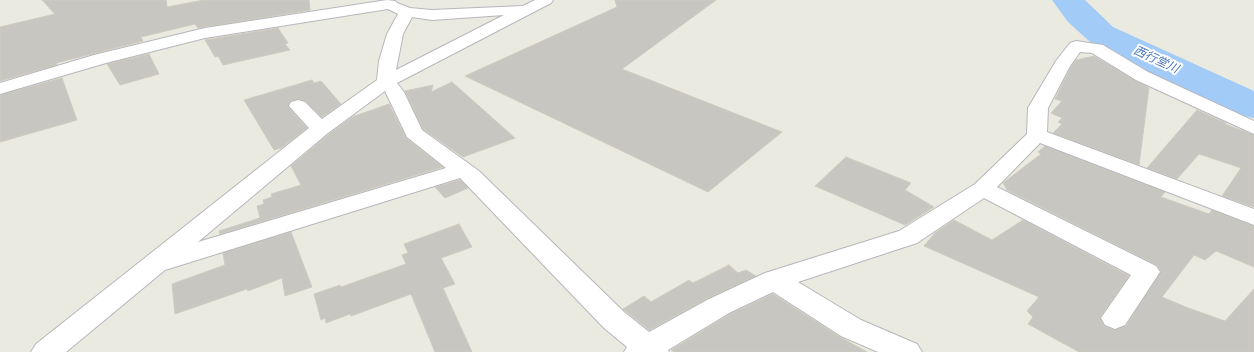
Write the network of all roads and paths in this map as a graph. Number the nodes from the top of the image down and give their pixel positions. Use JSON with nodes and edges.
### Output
{"nodes":[{"id":1,"x":546,"y":0,"type":"edge"},
{"id":2,"x":396,"y":5,"type":"edge"},
{"id":3,"x":528,"y":10,"type":"junction"},
{"id":4,"x":386,"y":82,"type":"junction"},
{"id":5,"x":0,"y":89,"type":"edge"},
{"id":6,"x":298,"y":106,"type":"dead end"},
{"id":7,"x":322,"y":128,"type":"junction"},
{"id":8,"x":1254,"y":128,"type":"edge"},
{"id":9,"x":1036,"y":135,"type":"junction"},
{"id":10,"x":462,"y":170,"type":"junction"},
{"id":11,"x":983,"y":189,"type":"junction"},
{"id":12,"x":1254,"y":217,"type":"edge"},
{"id":13,"x":156,"y":263,"type":"junction"},
{"id":14,"x":774,"y":280,"type":"junction"},
{"id":15,"x":1114,"y":318,"type":"dead end"},
{"id":16,"x":647,"y":351,"type":"edge"},
{"id":17,"x":46,"y":352,"type":"edge"},
{"id":18,"x":907,"y":352,"type":"edge"}],
"edges":[{"from":1,"to":3,"type":"street"},
{"from":2,"to":3,"type":"street"},
{"from":2,"to":4,"type":"street"},
{"from":2,"to":5,"type":"street"},
{"from":3,"to":4,"type":"street"},
{"from":4,"to":7,"type":"street"},
{"from":4,"to":10,"type":"street"},
{"from":6,"to":7,"type":"street"},
{"from":7,"to":13,"type":"street"},
{"from":8,"to":9,"type":"street"},
{"from":9,"to":11,"type":"street"},
{"from":9,"to":12,"type":"street"},
{"from":10,"to":13,"type":"street"},
{"from":10,"to":16,"type":"street"},
{"from":11,"to":14,"type":"street"},
{"from":11,"to":15,"type":"street"},
{"from":13,"to":17,"type":"street"},
{"from":14,"to":16,"type":"street"},
{"from":14,"to":18,"type":"street"}]}
